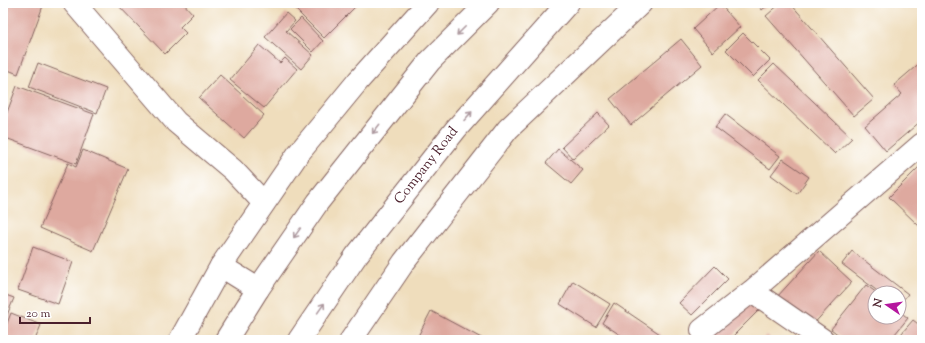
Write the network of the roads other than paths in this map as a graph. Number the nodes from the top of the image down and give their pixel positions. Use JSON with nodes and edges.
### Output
{"nodes":[{"id":1,"x":74,"y":3,"type":"edge"},
{"id":2,"x":428,"y":3,"type":"edge"},
{"id":3,"x":488,"y":3,"type":"edge"},
{"id":4,"x":568,"y":3,"type":"edge"},
{"id":5,"x":641,"y":3,"type":"edge"},
{"id":6,"x":922,"y":144,"type":"edge"},
{"id":7,"x":263,"y":202,"type":"junction"},
{"id":8,"x":221,"y":266,"type":"junction"},
{"id":9,"x":258,"y":289,"type":"junction"},
{"id":10,"x":752,"y":291,"type":"junction"},
{"id":11,"x":702,"y":330,"type":"dead end"},
{"id":12,"x":180,"y":340,"type":"edge"},
{"id":13,"x":226,"y":340,"type":"edge"},
{"id":14,"x":299,"y":340,"type":"edge"},
{"id":15,"x":350,"y":340,"type":"edge"},
{"id":16,"x":823,"y":340,"type":"edge"}],
"edges":[{"from":1,"to":7,"type":"main road"},
{"from":2,"to":7,"type":"main road"},
{"from":3,"to":9,"type":"main road","one_way":true},
{"from":14,"to":4,"type":"main road","name":"Company Road","one_way":true},
{"from":5,"to":15,"type":"main road"},
{"from":6,"to":10,"type":"main road"},
{"from":7,"to":8,"type":"main road"},
{"from":8,"to":9,"type":"main road"},
{"from":8,"to":12,"type":"main road"},
{"from":9,"to":13,"type":"main road"},
{"from":10,"to":11,"type":"main road"},
{"from":10,"to":16,"type":"main road"}]}
